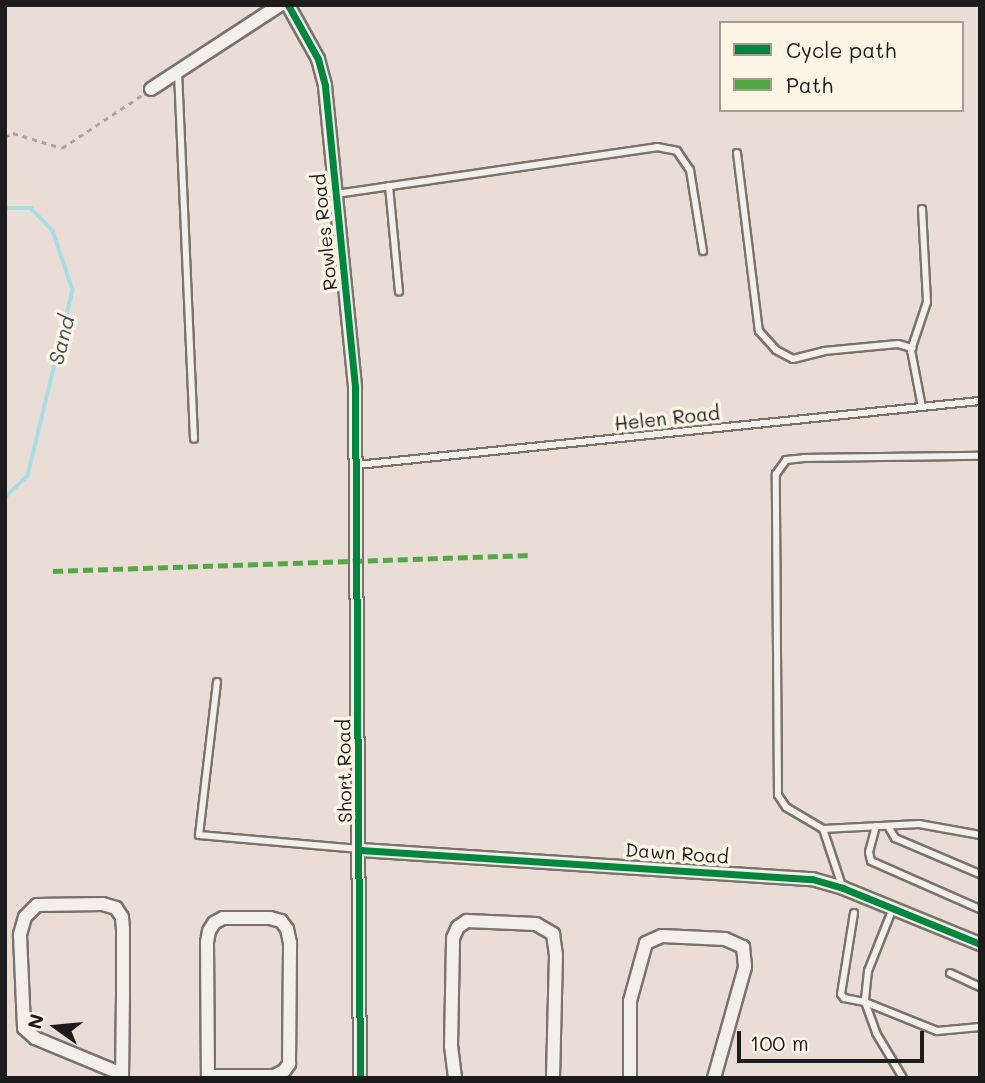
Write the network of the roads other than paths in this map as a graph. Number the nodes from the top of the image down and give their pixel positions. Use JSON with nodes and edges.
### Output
{"nodes":[{"id":1,"x":280,"y":5,"type":"edge"},
{"id":2,"x":288,"y":5,"type":"edge"},
{"id":3,"x":178,"y":72,"type":"junction"},
{"id":4,"x":151,"y":89,"type":"road end"},
{"id":5,"x":737,"y":153,"type":"dead end"},
{"id":6,"x":389,"y":186,"type":"junction"},
{"id":7,"x":336,"y":194,"type":"junction"},
{"id":8,"x":922,"y":209,"type":"dead end"},
{"id":9,"x":703,"y":251,"type":"dead end"},
{"id":10,"x":399,"y":292,"type":"dead end"},
{"id":11,"x":912,"y":348,"type":"junction"},
{"id":12,"x":980,"y":401,"type":"edge"},
{"id":13,"x":922,"y":407,"type":"junction"},
{"id":14,"x":194,"y":439,"type":"dead end"},
{"id":15,"x":980,"y":456,"type":"edge"},
{"id":16,"x":357,"y":465,"type":"junction"},
{"id":17,"x":217,"y":682,"type":"dead end"},
{"id":18,"x":876,"y":826,"type":"junction"},
{"id":19,"x":888,"y":826,"type":"junction"},
{"id":20,"x":823,"y":830,"type":"junction"},
{"id":21,"x":980,"y":835,"type":"edge"},
{"id":22,"x":360,"y":849,"type":"junction"},
{"id":23,"x":980,"y":874,"type":"edge"},
{"id":24,"x":843,"y":888,"type":"junction"},
{"id":25,"x":893,"y":908,"type":"junction"},
{"id":26,"x":980,"y":909,"type":"edge"},
{"id":27,"x":854,"y":913,"type":"dead end"},
{"id":28,"x":980,"y":944,"type":"edge"},
{"id":29,"x":950,"y":973,"type":"dead end"},
{"id":30,"x":980,"y":987,"type":"edge"},
{"id":31,"x":865,"y":1002,"type":"junction"},
{"id":32,"x":980,"y":1027,"type":"edge"},
{"id":33,"x":122,"y":1076,"type":"edge"},
{"id":34,"x":208,"y":1077,"type":"edge"},
{"id":35,"x":360,"y":1078,"type":"edge"},
{"id":36,"x":455,"y":1078,"type":"edge"},
{"id":37,"x":553,"y":1078,"type":"edge"},
{"id":38,"x":630,"y":1078,"type":"edge"},
{"id":39,"x":714,"y":1078,"type":"edge"},
{"id":40,"x":903,"y":1078,"type":"edge"}],
"edges":[{"from":1,"to":3,"type":"street"},
{"from":2,"to":7,"type":"street","name":"Rowles Road"},
{"from":3,"to":4,"type":"street"},
{"from":3,"to":14,"type":"lane"},
{"from":5,"to":11,"type":"lane"},
{"from":6,"to":7,"type":"lane"},
{"from":6,"to":9,"type":"lane"},
{"from":6,"to":10,"type":"lane"},
{"from":7,"to":16,"type":"street","name":"Rowles Road"},
{"from":8,"to":11,"type":"lane"},
{"from":11,"to":13,"type":"lane"},
{"from":12,"to":13,"type":"lane","name":"Helen Road"},
{"from":13,"to":16,"type":"lane","name":"Helen Road"},
{"from":15,"to":20,"type":"lane"},
{"from":16,"to":22,"type":"street","name":"Short Road"},
{"from":17,"to":22,"type":"lane"},
{"from":18,"to":19,"type":"lane"},
{"from":18,"to":20,"type":"lane"},
{"from":18,"to":26,"type":"lane"},
{"from":19,"to":21,"type":"lane"},
{"from":19,"to":23,"type":"lane"},
{"from":20,"to":24,"type":"lane"},
{"from":22,"to":24,"type":"street","name":"Dawn Road"},
{"from":22,"to":35,"type":"street","name":"Short Road"},
{"from":24,"to":25,"type":"street","name":"Dawn Road"},
{"from":25,"to":28,"type":"street","name":"Dawn Road"},
{"from":25,"to":31,"type":"lane"},
{"from":27,"to":31,"type":"lane"},
{"from":29,"to":30,"type":"lane"},
{"from":31,"to":32,"type":"lane"},
{"from":31,"to":40,"type":"lane"},
{"from":33,"to":33,"type":"street"},
{"from":34,"to":34,"type":"street"},
{"from":36,"to":37,"type":"street"},
{"from":38,"to":39,"type":"street"}]}
